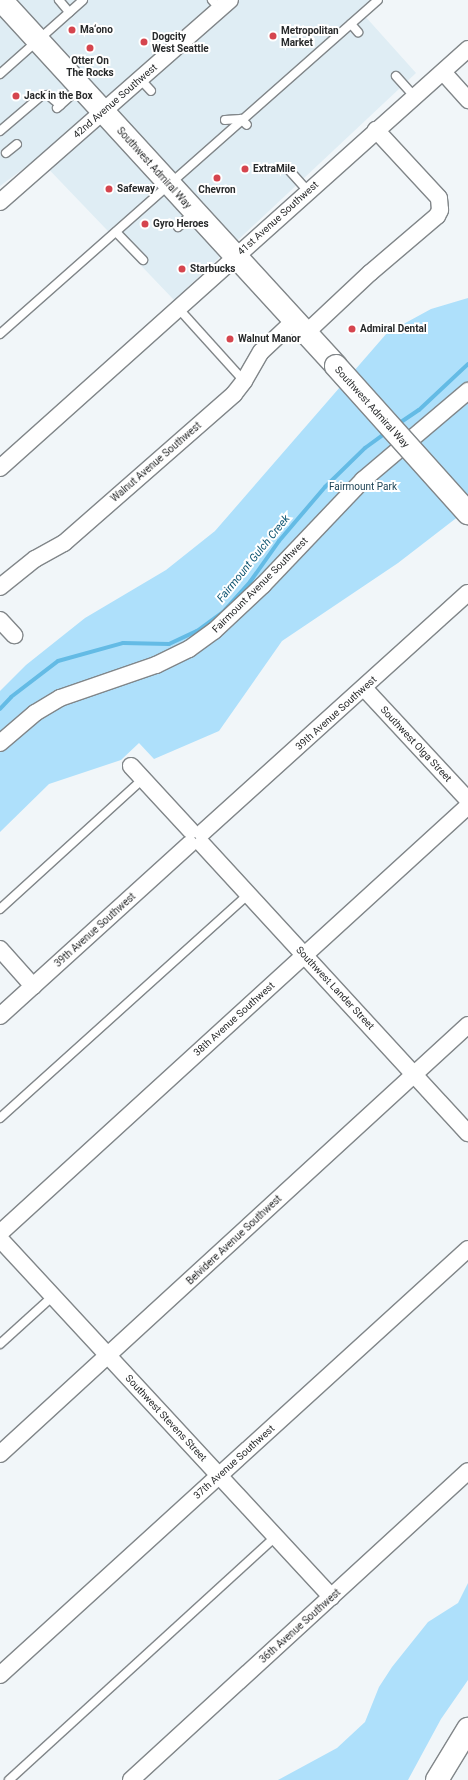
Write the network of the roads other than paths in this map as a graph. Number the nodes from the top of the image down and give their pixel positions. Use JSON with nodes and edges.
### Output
{"nodes":[{"id":1,"x":1,"y":0,"type":"edge"},
{"id":2,"x":59,"y":0,"type":"edge"},
{"id":3,"x":83,"y":0,"type":"edge"},
{"id":4,"x":378,"y":0,"type":"edge"},
{"id":5,"x":221,"y":3,"type":"edge"},
{"id":6,"x":69,"y":12,"type":"junction"},
{"id":7,"x":351,"y":24,"type":"junction"},
{"id":8,"x":358,"y":32,"type":"dead end"},
{"id":9,"x":38,"y":40,"type":"junction"},
{"id":10,"x":468,"y":49,"type":"edge"},
{"id":11,"x":442,"y":72,"type":"junction"},
{"id":12,"x":0,"y":74,"type":"edge"},
{"id":13,"x":396,"y":76,"type":"dead end"},
{"id":14,"x":80,"y":87,"type":"junction"},
{"id":15,"x":414,"y":96,"type":"junction"},
{"id":16,"x":468,"y":100,"type":"edge"},
{"id":17,"x":103,"y":112,"type":"junction"},
{"id":18,"x":241,"y":119,"type":"junction"},
{"id":19,"x":225,"y":120,"type":"dead end"},
{"id":20,"x":247,"y":125,"type":"dead end"},
{"id":21,"x":376,"y":130,"type":"junction"},
{"id":22,"x":0,"y":131,"type":"edge"},
{"id":23,"x":17,"y":144,"type":"dead end"},
{"id":24,"x":6,"y":154,"type":"dead end"},
{"id":25,"x":289,"y":170,"type":"dead end"},
{"id":26,"x":168,"y":185,"type":"junction"},
{"id":27,"x":308,"y":191,"type":"junction"},
{"id":28,"x":0,"y":202,"type":"edge"},
{"id":29,"x":194,"y":212,"type":"junction"},
{"id":30,"x":178,"y":227,"type":"dead end"},
{"id":31,"x":116,"y":232,"type":"junction"},
{"id":32,"x":235,"y":256,"type":"junction"},
{"id":33,"x":143,"y":260,"type":"dead end"},
{"id":34,"x":178,"y":308,"type":"junction"},
{"id":35,"x":300,"y":326,"type":"junction"},
{"id":36,"x":0,"y":334,"type":"edge"},
{"id":37,"x":244,"y":381,"type":"junction"},
{"id":38,"x":468,"y":391,"type":"edge"},
{"id":39,"x":0,"y":468,"type":"edge"},
{"id":40,"x":468,"y":513,"type":"edge"},
{"id":41,"x":0,"y":587,"type":"edge"},
{"id":42,"x":468,"y":593,"type":"edge"},
{"id":43,"x":0,"y":620,"type":"edge"},
{"id":44,"x":14,"y":635,"type":"dead end"},
{"id":45,"x":364,"y":688,"type":"junction"},
{"id":46,"x":0,"y":743,"type":"edge"},
{"id":47,"x":132,"y":766,"type":"dead end"},
{"id":48,"x":143,"y":779,"type":"junction"},
{"id":49,"x":468,"y":800,"type":"edge"},
{"id":50,"x":468,"y":806,"type":"edge"},
{"id":51,"x":196,"y":838,"type":"junction"},
{"id":52,"x":248,"y":894,"type":"junction"},
{"id":53,"x":0,"y":909,"type":"edge"},
{"id":54,"x":0,"y":949,"type":"edge"},
{"id":55,"x":304,"y":955,"type":"junction"},
{"id":56,"x":33,"y":986,"type":"junction"},
{"id":57,"x":0,"y":1016,"type":"edge"},
{"id":58,"x":468,"y":1025,"type":"edge"},
{"id":59,"x":414,"y":1074,"type":"junction"},
{"id":60,"x":0,"y":1118,"type":"edge"},
{"id":61,"x":468,"y":1133,"type":"edge"},
{"id":62,"x":0,"y":1233,"type":"edge"},
{"id":63,"x":0,"y":1239,"type":"edge"},
{"id":64,"x":468,"y":1249,"type":"edge"},
{"id":65,"x":53,"y":1296,"type":"junction"},
{"id":66,"x":0,"y":1344,"type":"edge"},
{"id":67,"x":108,"y":1356,"type":"junction"},
{"id":68,"x":0,"y":1454,"type":"edge"},
{"id":69,"x":468,"y":1471,"type":"edge"},
{"id":70,"x":220,"y":1476,"type":"junction"},
{"id":71,"x":276,"y":1536,"type":"junction"},
{"id":72,"x":332,"y":1597,"type":"junction"},
{"id":73,"x":0,"y":1675,"type":"edge"},
{"id":74,"x":468,"y":1729,"type":"edge"},
{"id":75,"x":9,"y":1780,"type":"edge"},
{"id":76,"x":131,"y":1780,"type":"edge"},
{"id":77,"x":437,"y":1780,"type":"edge"}],
"edges":[{"from":1,"to":9,"type":"main road","name":"Southwest Admiral Way"},
{"from":2,"to":6,"type":"lane"},
{"from":3,"to":6,"type":"lane"},
{"from":4,"to":7,"type":"lane"},
{"from":5,"to":17,"type":"street","name":"42nd Avenue Southwest"},
{"from":6,"to":9,"type":"lane"},
{"from":7,"to":8,"type":"lane"},
{"from":7,"to":18,"type":"lane"},
{"from":9,"to":12,"type":"lane"},
{"from":9,"to":14,"type":"main road","name":"Southwest Admiral Way"},
{"from":10,"to":11,"type":"street","name":"41st Avenue Southwest"},
{"from":11,"to":15,"type":"street","name":"41st Avenue Southwest"},
{"from":11,"to":16,"type":"street"},
{"from":13,"to":15,"type":"lane"},
{"from":14,"to":17,"type":"main road","name":"Southwest Admiral Way"},
{"from":14,"to":22,"type":"lane"},
{"from":15,"to":21,"type":"street","name":"41st Avenue Southwest"},
{"from":17,"to":26,"type":"main road","name":"Southwest Admiral Way"},
{"from":17,"to":28,"type":"street","name":"42nd Avenue Southwest"},
{"from":18,"to":19,"type":"lane"},
{"from":18,"to":20,"type":"lane"},
{"from":18,"to":26,"type":"lane"},
{"from":21,"to":27,"type":"street","name":"41st Avenue Southwest"},
{"from":21,"to":35,"type":"street","name":"Walnut Avenue Southwest"},
{"from":23,"to":24,"type":"lane"},
{"from":25,"to":27,"type":"lane"},
{"from":26,"to":29,"type":"main road","name":"Southwest Admiral Way"},
{"from":26,"to":31,"type":"lane"},
{"from":27,"to":32,"type":"street","name":"41st Avenue Southwest"},
{"from":29,"to":30,"type":"lane"},
{"from":29,"to":32,"type":"main road","name":"Southwest Admiral Way"},
{"from":31,"to":33,"type":"lane"},
{"from":31,"to":36,"type":"lane"},
{"from":32,"to":34,"type":"street","name":"41st Avenue Southwest"},
{"from":32,"to":35,"type":"main road","name":"Southwest Admiral Way"},
{"from":34,"to":37,"type":"lane"},
{"from":34,"to":39,"type":"street","name":"41st Avenue Southwest"},
{"from":35,"to":37,"type":"street","name":"Walnut Avenue Southwest"},
{"from":35,"to":40,"type":"main road","name":"Southwest Admiral Way","bridge":true},
{"from":37,"to":41,"type":"street","name":"Walnut Avenue Southwest"},
{"from":38,"to":46,"type":"street","name":"Fairmount Avenue Southwest"},
{"from":42,"to":45,"type":"street","name":"39th Avenue Southwest"},
{"from":43,"to":44,"type":"street"},
{"from":45,"to":49,"type":"street","name":"Southwest Olga Street"},
{"from":45,"to":51,"type":"street","name":"39th Avenue Southwest"},
{"from":47,"to":48,"type":"street","name":"Southwest Lander Street"},
{"from":48,"to":51,"type":"street","name":"Southwest Lander Street"},
{"from":48,"to":53,"type":"lane"},
{"from":50,"to":55,"type":"street","name":"38th Avenue Southwest"},
{"from":51,"to":52,"type":"street","name":"Southwest Lander Street"},
{"from":51,"to":56,"type":"street","name":"39th Avenue Southwest"},
{"from":52,"to":55,"type":"street","name":"Southwest Lander Street"},
{"from":52,"to":60,"type":"lane"},
{"from":54,"to":56,"type":"street"},
{"from":55,"to":59,"type":"street","name":"Southwest Lander Street"},
{"from":55,"to":62,"type":"street","name":"38th Avenue Southwest"},
{"from":56,"to":57,"type":"street","name":"39th Avenue Southwest"},
{"from":58,"to":59,"type":"street","name":"Belvidere Avenue Southwest"},
{"from":59,"to":61,"type":"street","name":"Southwest Lander Street"},
{"from":59,"to":67,"type":"street","name":"Belvidere Avenue Southwest"},
{"from":63,"to":65,"type":"street","name":"Southwest Stevens Street"},
{"from":64,"to":70,"type":"street","name":"37th Avenue Southwest"},
{"from":65,"to":66,"type":"lane"},
{"from":65,"to":67,"type":"street","name":"Southwest Stevens Street"},
{"from":67,"to":68,"type":"street","name":"Belvidere Avenue Southwest"},
{"from":67,"to":70,"type":"street","name":"Southwest Stevens Street"},
{"from":69,"to":72,"type":"street","name":"36th Avenue Southwest"},
{"from":70,"to":71,"type":"street","name":"Southwest Stevens Street"},
{"from":70,"to":73,"type":"street","name":"37th Avenue Southwest"},
{"from":71,"to":72,"type":"street","name":"Southwest Stevens Street"},
{"from":71,"to":75,"type":"lane"},
{"from":72,"to":76,"type":"street","name":"36th Avenue Southwest"},
{"from":74,"to":77,"type":"main road"}]}
